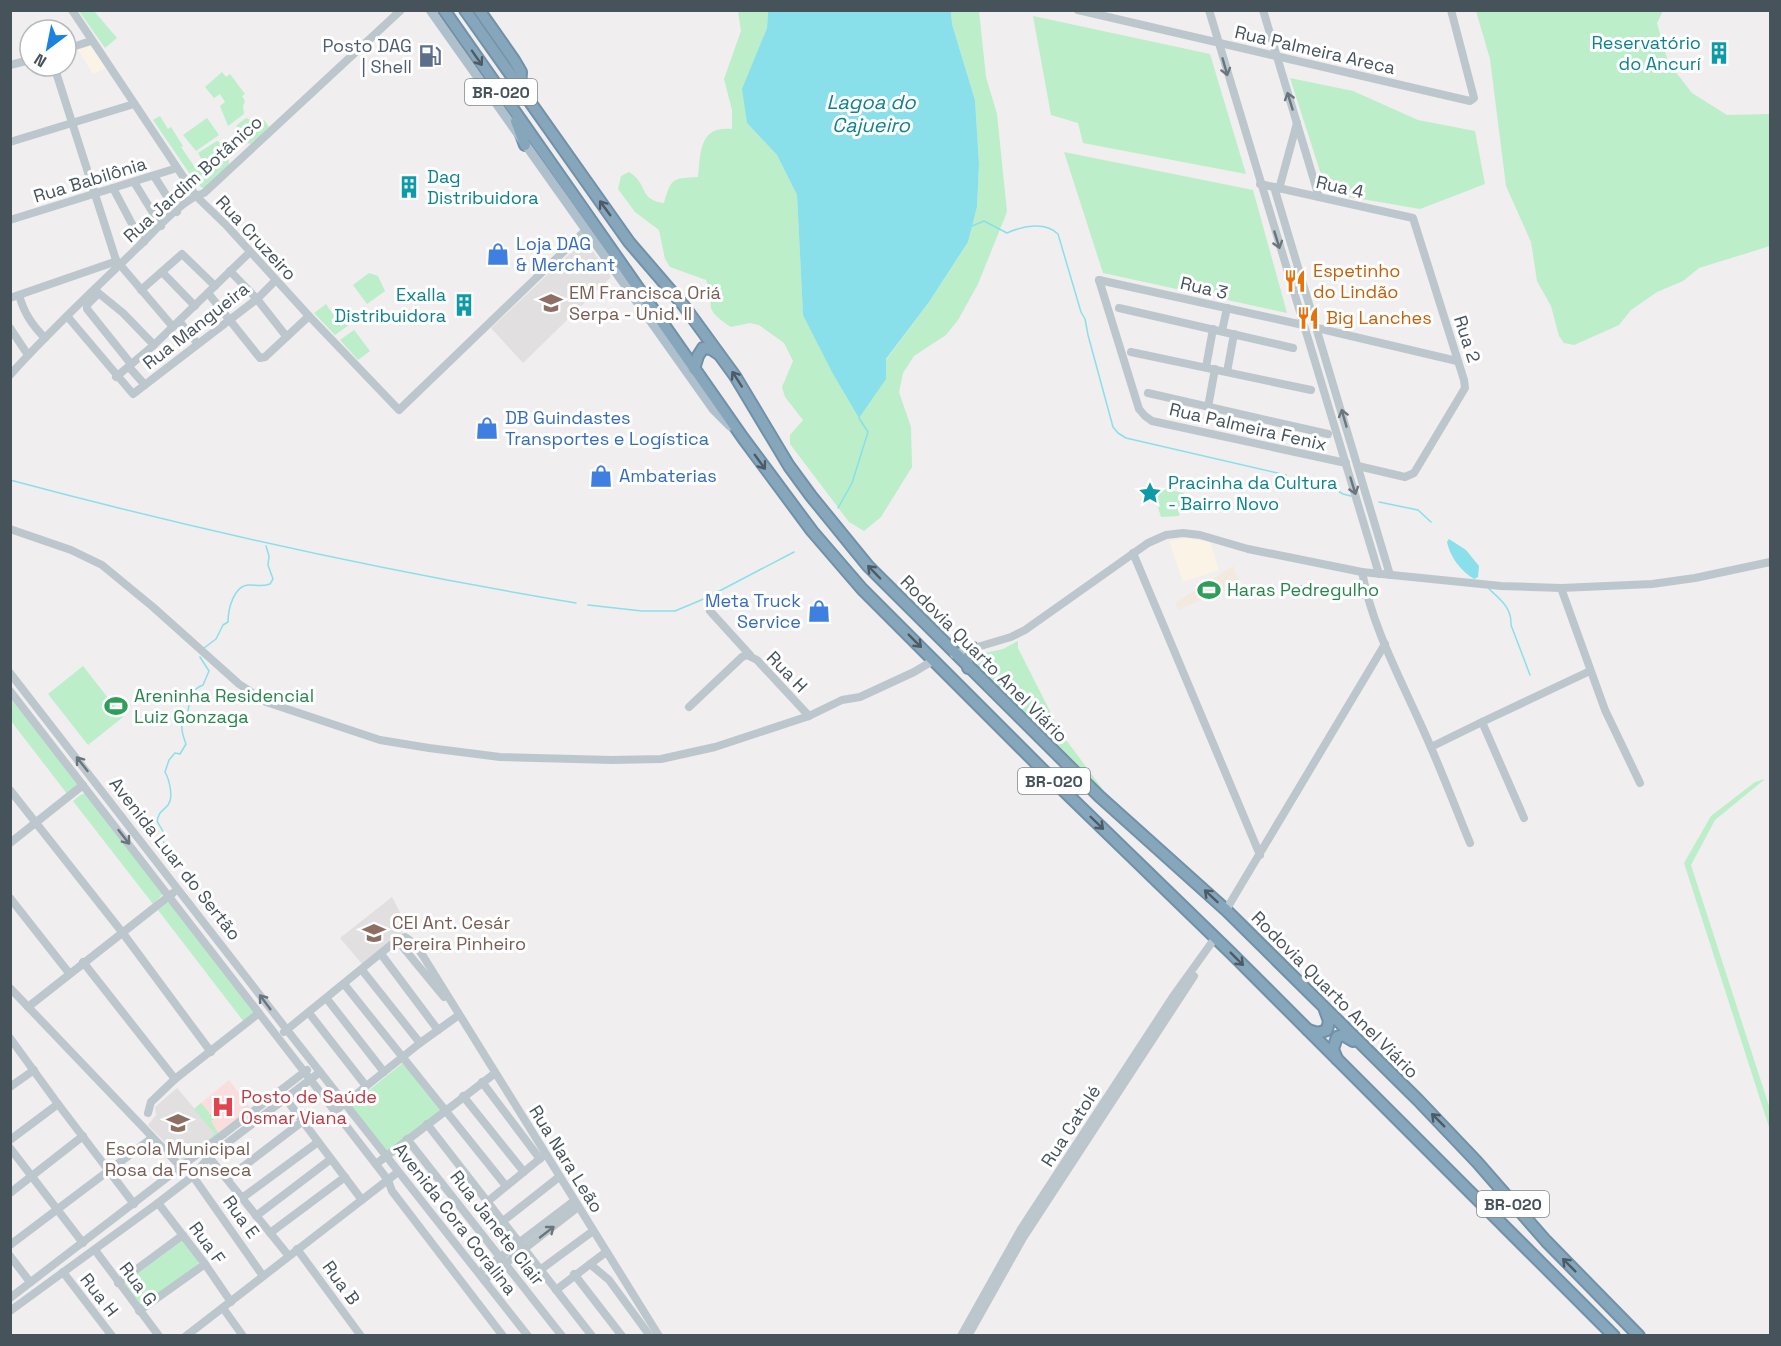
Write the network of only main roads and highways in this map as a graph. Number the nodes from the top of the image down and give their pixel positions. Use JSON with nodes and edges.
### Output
{"nodes":[{"id":1,"x":430,"y":10,"type":"edge"},
{"id":2,"x":444,"y":10,"type":"edge"},
{"id":3,"x":465,"y":10,"type":"edge"},
{"id":4,"x":479,"y":10,"type":"edge"},
{"id":5,"x":519,"y":88,"type":"junction"},
{"id":6,"x":509,"y":104,"type":"junction"},
{"id":7,"x":525,"y":145,"type":"junction"},
{"id":8,"x":720,"y":355,"type":"junction"},
{"id":9,"x":694,"y":369,"type":"junction"},
{"id":10,"x":743,"y":438,"type":"junction"},
{"id":11,"x":910,"y":610,"type":"junction"},
{"id":12,"x":894,"y":621,"type":"junction"},
{"id":13,"x":973,"y":648,"type":"road end"},
{"id":14,"x":968,"y":668,"type":"junction"},
{"id":15,"x":988,"y":688,"type":"junction"},
{"id":16,"x":974,"y":702,"type":"junction"},
{"id":17,"x":1322,"y":1006,"type":"junction"},
{"id":18,"x":1308,"y":1030,"type":"junction"},
{"id":19,"x":1372,"y":1055,"type":"junction"},
{"id":20,"x":1337,"y":1060,"type":"junction"},
{"id":21,"x":1610,"y":1306,"type":"junction"},
{"id":22,"x":1597,"y":1318,"type":"junction"},
{"id":23,"x":1614,"y":1335,"type":"edge"},
{"id":24,"x":1639,"y":1335,"type":"edge"}],
"edges":[{"from":1,"to":7,"type":"main road","number":"BR-020"},
{"from":2,"to":6,"type":"highway","name":"Rodovia Quarto Anel Viário","number":"BR-020","one_way":true},
{"from":3,"to":5,"type":"highway","name":"Rodovia Quarto Anel Viário","number":"BR-020"},
{"from":4,"to":5,"type":"highway"},
{"from":8,"to":5,"type":"highway","name":"Rodovia Quarto Anel Viário","number":"BR-020","one_way":true},
{"from":6,"to":7,"type":"highway"},
{"from":6,"to":9,"type":"highway","name":"Rodovia Quarto Anel Viário","number":"BR-020"},
{"from":7,"to":10,"type":"main road","number":"BR-020"},
{"from":8,"to":9,"type":"highway"},
{"from":11,"to":8,"type":"highway","name":"Rodovia Quarto Anel Viário","number":"BR-020","one_way":true},
{"from":9,"to":10,"type":"highway","name":"Rodovia Quarto Anel Viário","number":"BR-020"},
{"from":10,"to":12,"type":"highway","name":"Rodovia Quarto Anel Viário","number":"BR-020","one_way":true},
{"from":11,"to":12,"type":"highway"},
{"from":11,"to":14,"type":"highway","name":"Rodovia Quarto Anel Viário","number":"BR-020"},
{"from":12,"to":16,"type":"highway","name":"Rodovia Quarto Anel Viário","number":"BR-020","one_way":true},
{"from":13,"to":14,"type":"highway"},
{"from":14,"to":15,"type":"highway","name":"Rodovia Quarto Anel Viário","number":"BR-020"},
{"from":15,"to":16,"type":"highway"},
{"from":17,"to":15,"type":"highway","name":"Rodovia Quarto Anel Viário","number":"BR-020","one_way":true},
{"from":16,"to":18,"type":"highway","name":"Rodovia Quarto Anel Viário","number":"BR-020","one_way":true},
{"from":17,"to":18,"type":"highway"},
{"from":17,"to":19,"type":"highway","name":"Rodovia Quarto Anel Viário","number":"BR-020"},
{"from":18,"to":20,"type":"highway","name":"Rodovia Quarto Anel Viário","number":"BR-020"},
{"from":19,"to":20,"type":"highway"},
{"from":21,"to":19,"type":"highway","name":"Rodovia Quarto Anel Viário","number":"BR-020","one_way":true},
{"from":20,"to":22,"type":"highway","name":"Rodovia Quarto Anel Viário","number":"BR-020"},
{"from":21,"to":22,"type":"highway"},
{"from":21,"to":24,"type":"highway","name":"Rodovia Quarto Anel Viário","number":"BR-020"},
{"from":22,"to":23,"type":"highway","name":"Rodovia Quarto Anel Viário","number":"BR-020"}]}
